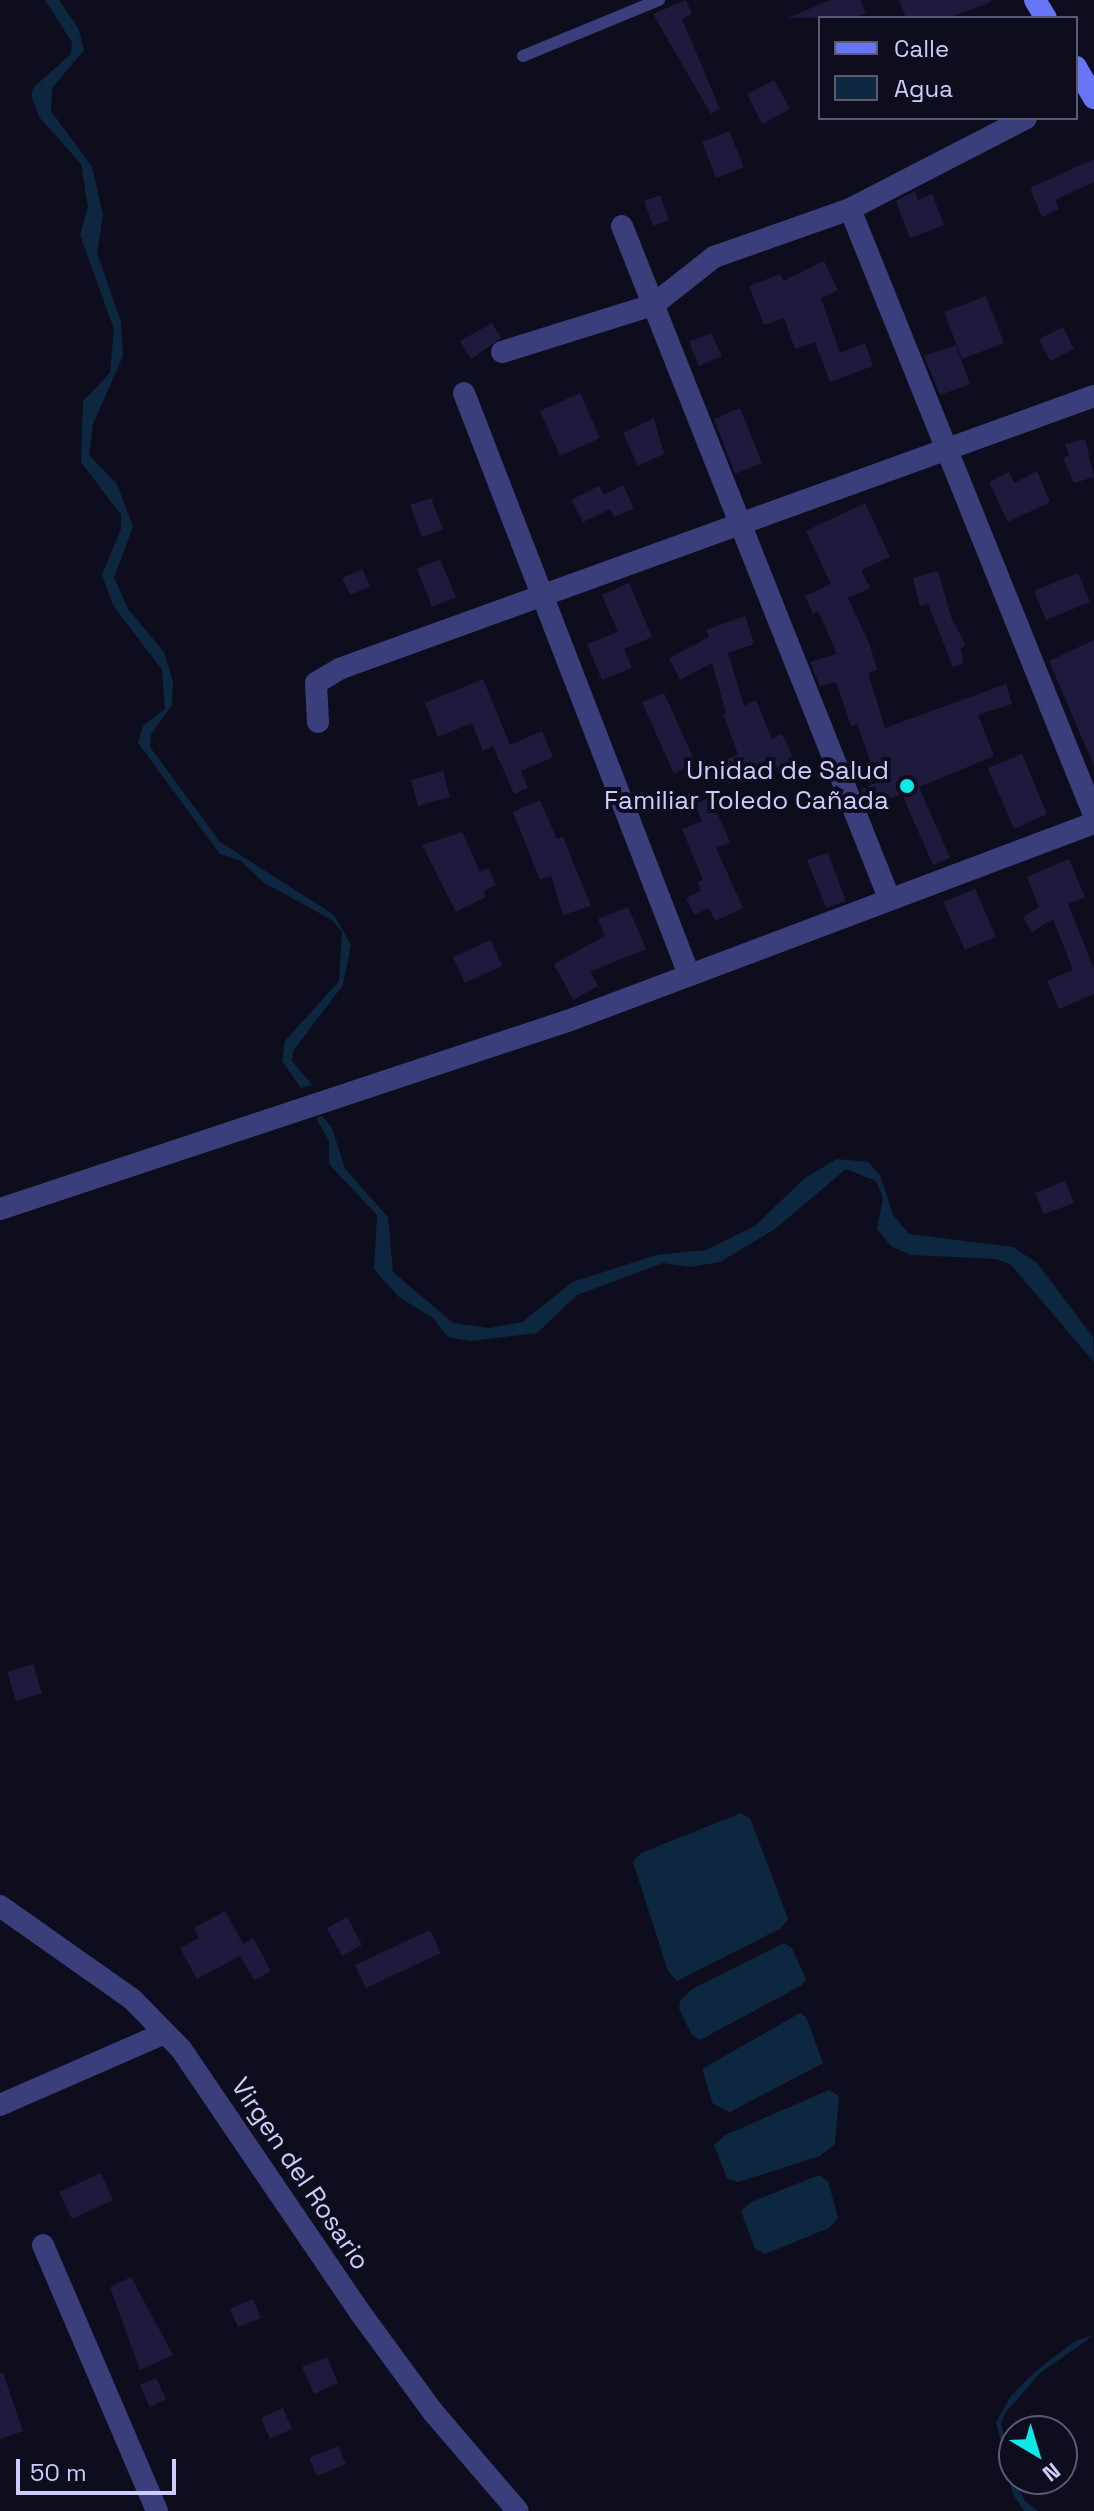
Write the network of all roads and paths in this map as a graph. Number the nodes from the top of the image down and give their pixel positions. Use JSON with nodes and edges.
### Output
{"nodes":[{"id":1,"x":659,"y":0,"type":"edge"},
{"id":2,"x":523,"y":56,"type":"dead end"},
{"id":3,"x":1022,"y":120,"type":"edge"},
{"id":4,"x":850,"y":209,"type":"junction"},
{"id":5,"x":622,"y":226,"type":"dead end"},
{"id":6,"x":653,"y":305,"type":"junction"},
{"id":7,"x":502,"y":352,"type":"dead end"},
{"id":8,"x":464,"y":393,"type":"dead end"},
{"id":9,"x":1094,"y":396,"type":"edge"},
{"id":10,"x":948,"y":449,"type":"junction"},
{"id":11,"x":738,"y":523,"type":"junction"},
{"id":12,"x":541,"y":593,"type":"junction"},
{"id":13,"x":318,"y":722,"type":"dead end"},
{"id":14,"x":1094,"y":815,"type":"edge"},
{"id":15,"x":1094,"y":823,"type":"edge"},
{"id":16,"x":889,"y":898,"type":"junction"},
{"id":17,"x":688,"y":972,"type":"junction"},
{"id":18,"x":0,"y":1209,"type":"edge"},
{"id":19,"x":0,"y":1906,"type":"edge"},
{"id":20,"x":165,"y":2033,"type":"junction"},
{"id":21,"x":0,"y":2105,"type":"edge"},
{"id":22,"x":43,"y":2245,"type":"dead end"},
{"id":23,"x":157,"y":2511,"type":"edge"},
{"id":24,"x":518,"y":2511,"type":"edge"}],
"edges":[{"from":1,"to":2,"type":"lane"},
{"from":3,"to":4,"type":"street"},
{"from":4,"to":6,"type":"street"},
{"from":4,"to":10,"type":"street"},
{"from":5,"to":6,"type":"street"},
{"from":6,"to":7,"type":"street"},
{"from":6,"to":11,"type":"street"},
{"from":8,"to":12,"type":"street"},
{"from":9,"to":10,"type":"street"},
{"from":10,"to":11,"type":"street"},
{"from":10,"to":14,"type":"street"},
{"from":11,"to":12,"type":"street"},
{"from":11,"to":16,"type":"street"},
{"from":12,"to":13,"type":"street"},
{"from":12,"to":17,"type":"street"},
{"from":15,"to":16,"type":"street"},
{"from":16,"to":17,"type":"street"},
{"from":17,"to":18,"type":"street"},
{"from":19,"to":20,"type":"street","name":"Virgen del Rosario"},
{"from":20,"to":21,"type":"street"},
{"from":20,"to":24,"type":"street","name":"Virgen del Rosario"},
{"from":22,"to":23,"type":"street"}]}
